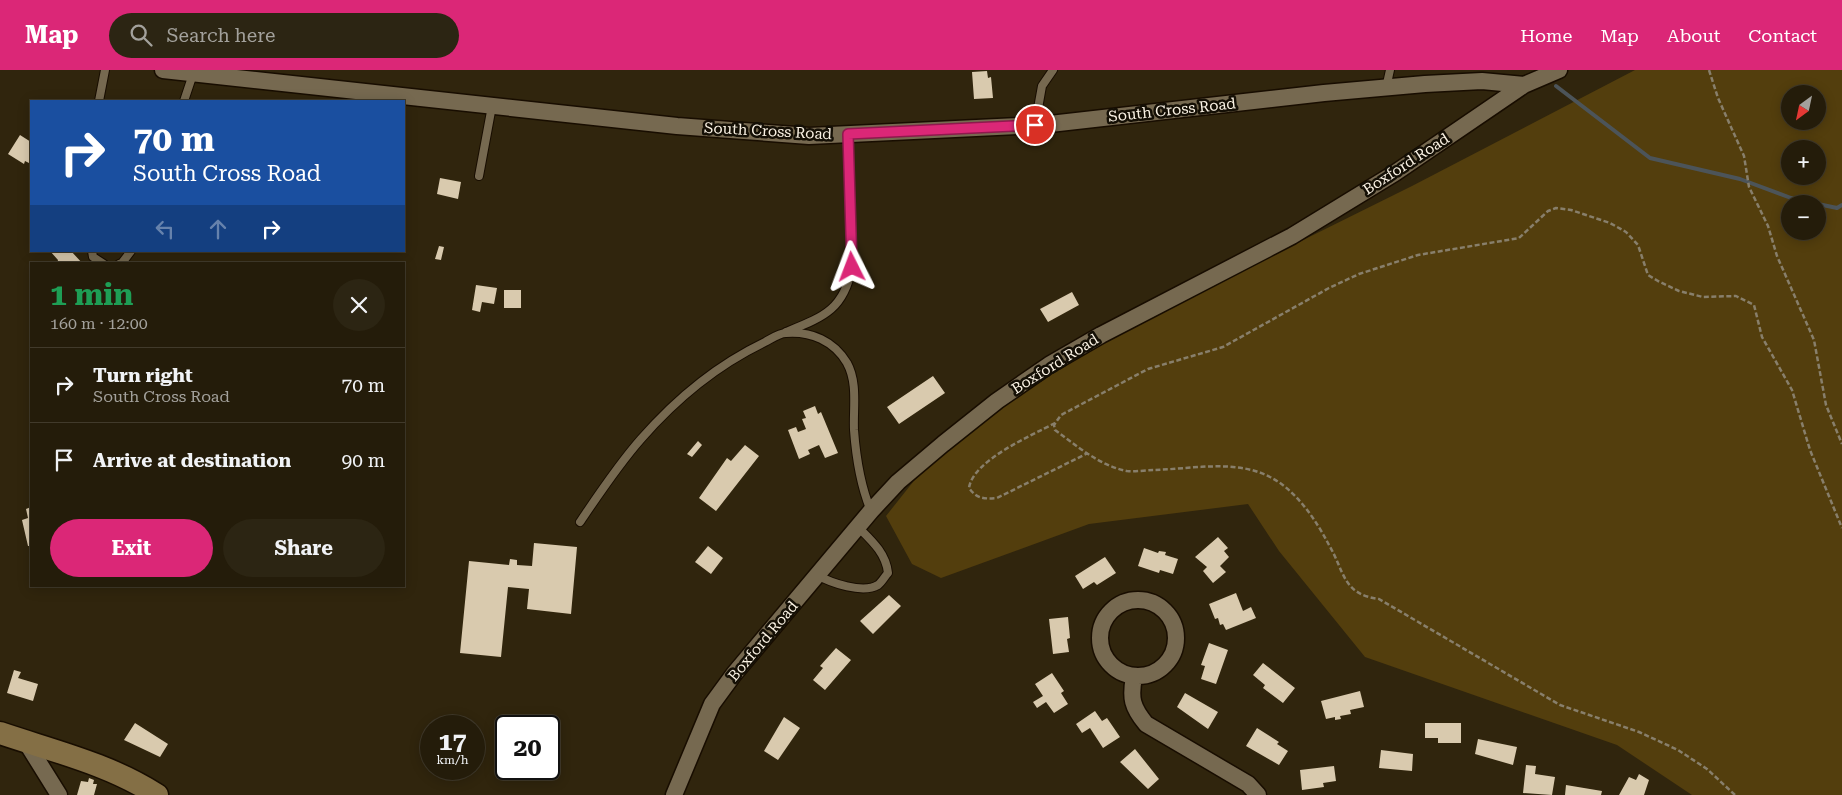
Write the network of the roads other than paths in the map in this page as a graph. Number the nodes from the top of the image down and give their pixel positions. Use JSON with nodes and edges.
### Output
{"nodes":[{"id":1,"x":105,"y":70,"type":"edge"},
{"id":2,"x":163,"y":70,"type":"edge"},
{"id":3,"x":1053,"y":70,"type":"edge"},
{"id":4,"x":1390,"y":70,"type":"edge"},
{"id":5,"x":1559,"y":70,"type":"edge"},
{"id":6,"x":193,"y":74,"type":"junction"},
{"id":7,"x":1524,"y":85,"type":"junction"},
{"id":8,"x":1386,"y":88,"type":"junction"},
{"id":9,"x":99,"y":100,"type":"edge"},
{"id":10,"x":184,"y":100,"type":"edge"},
{"id":11,"x":492,"y":106,"type":"junction"},
{"id":12,"x":1035,"y":125,"type":"junction"},
{"id":13,"x":848,"y":134,"type":"junction"},
{"id":14,"x":479,"y":176,"type":"dead end"},
{"id":15,"x":92,"y":252,"type":"edge"},
{"id":16,"x":101,"y":262,"type":"edge"},
{"id":17,"x":784,"y":333,"type":"junction"},
{"id":18,"x":871,"y":511,"type":"junction"},
{"id":19,"x":580,"y":522,"type":"dead end"},
{"id":20,"x":858,"y":527,"type":"junction"},
{"id":21,"x":817,"y":575,"type":"junction"},
{"id":22,"x":1134,"y":677,"type":"junction"},
{"id":23,"x":0,"y":733,"type":"edge"},
{"id":24,"x":26,"y":742,"type":"junction"},
{"id":25,"x":59,"y":795,"type":"edge"},
{"id":26,"x":157,"y":795,"type":"edge"},
{"id":27,"x":674,"y":795,"type":"edge"},
{"id":28,"x":1258,"y":795,"type":"edge"}],
"edges":[{"from":1,"to":9,"type":"lane"},
{"from":2,"to":6,"type":"street","name":"South Cross Road"},
{"from":3,"to":12,"type":"lane"},
{"from":4,"to":8,"type":"lane"},
{"from":5,"to":7,"type":"street","name":"Boxford Road"},
{"from":6,"to":10,"type":"lane"},
{"from":6,"to":11,"type":"street","name":"South Cross Road"},
{"from":7,"to":8,"type":"street","name":"South Cross Road"},
{"from":7,"to":18,"type":"street","name":"Boxford Road"},
{"from":8,"to":12,"type":"street","name":"South Cross Road"},
{"from":11,"to":13,"type":"street","name":"South Cross Road"},
{"from":11,"to":14,"type":"lane"},
{"from":12,"to":13,"type":"street","name":"South Cross Road"},
{"from":13,"to":17,"type":"lane"},
{"from":15,"to":16,"type":"lane"},
{"from":17,"to":18,"type":"lane"},
{"from":17,"to":19,"type":"lane"},
{"from":18,"to":20,"type":"street","name":"Boxford Road"},
{"from":20,"to":21,"type":"street","name":"Boxford Road"},
{"from":20,"to":21,"type":"lane"},
{"from":21,"to":27,"type":"street","name":"Boxford Road"},
{"from":22,"to":22,"type":"street"},
{"from":22,"to":28,"type":"street"},
{"from":23,"to":24,"type":"street"},
{"from":24,"to":25,"type":"street"},
{"from":24,"to":26,"type":"street"}]}
